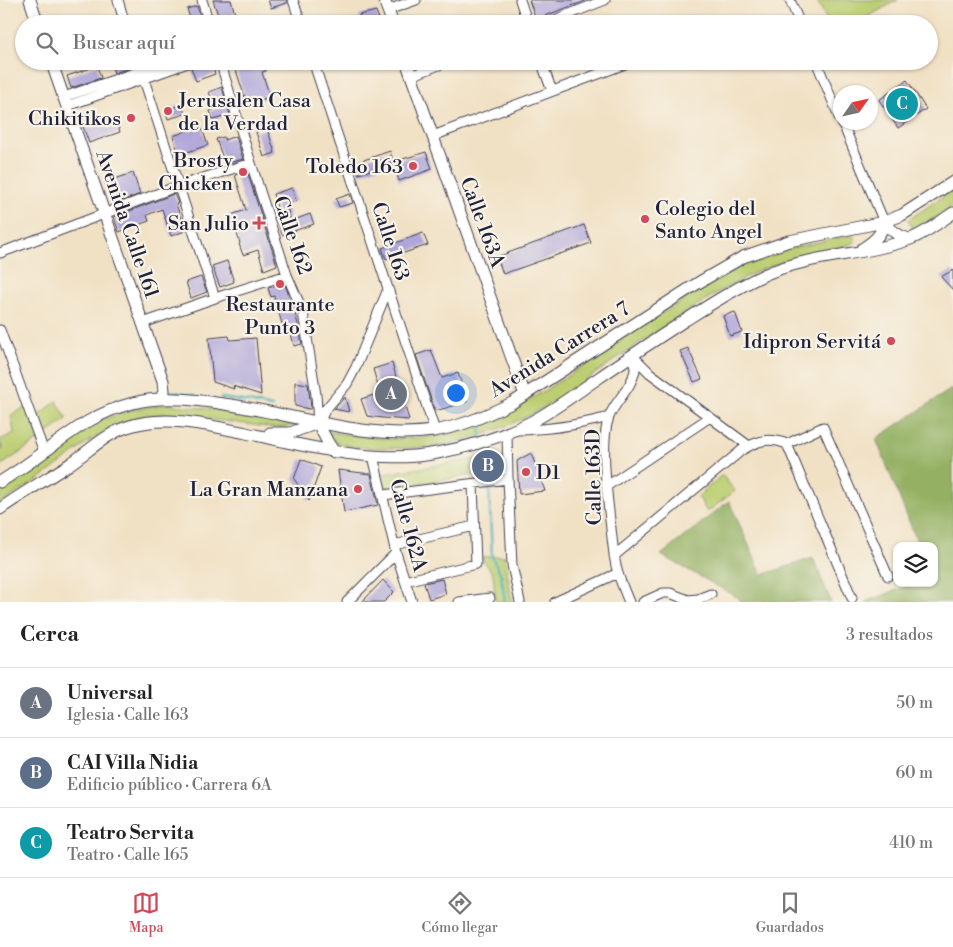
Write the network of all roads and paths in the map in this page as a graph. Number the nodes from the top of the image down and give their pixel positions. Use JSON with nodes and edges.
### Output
{"nodes":[{"id":1,"x":30,"y":0,"type":"edge"},
{"id":2,"x":118,"y":0,"type":"edge"},
{"id":3,"x":202,"y":0,"type":"edge"},
{"id":4,"x":293,"y":0,"type":"edge"},
{"id":5,"x":416,"y":0,"type":"edge"},
{"id":6,"x":520,"y":0,"type":"edge"},
{"id":7,"x":605,"y":0,"type":"edge"},
{"id":8,"x":790,"y":0,"type":"edge"},
{"id":9,"x":386,"y":5,"type":"edge"},
{"id":10,"x":35,"y":15,"type":"edge"},
{"id":11,"x":122,"y":15,"type":"edge"},
{"id":12,"x":206,"y":15,"type":"edge"},
{"id":13,"x":298,"y":15,"type":"edge"},
{"id":14,"x":525,"y":15,"type":"edge"},
{"id":15,"x":568,"y":15,"type":"edge"},
{"id":16,"x":796,"y":15,"type":"edge"},
{"id":17,"x":54,"y":70,"type":"edge"},
{"id":18,"x":141,"y":70,"type":"edge"},
{"id":19,"x":151,"y":70,"type":"edge"},
{"id":20,"x":160,"y":70,"type":"edge"},
{"id":21,"x":223,"y":70,"type":"edge"},
{"id":22,"x":316,"y":70,"type":"edge"},
{"id":23,"x":409,"y":70,"type":"edge"},
{"id":24,"x":426,"y":70,"type":"edge"},
{"id":25,"x":544,"y":70,"type":"edge"},
{"id":26,"x":609,"y":70,"type":"edge"},
{"id":27,"x":820,"y":70,"type":"edge"},
{"id":28,"x":142,"y":75,"type":"junction"},
{"id":29,"x":411,"y":76,"type":"junction"},
{"id":30,"x":552,"y":92,"type":"junction"},
{"id":31,"x":833,"y":101,"type":"edge"},
{"id":32,"x":65,"y":102,"type":"junction"},
{"id":33,"x":845,"y":130,"type":"edge"},
{"id":34,"x":433,"y":136,"type":"junction"},
{"id":35,"x":251,"y":163,"type":"junction"},
{"id":36,"x":953,"y":182,"type":"edge"},
{"id":37,"x":178,"y":186,"type":"junction"},
{"id":38,"x":953,"y":213,"type":"edge"},
{"id":39,"x":105,"y":214,"type":"junction"},
{"id":40,"x":884,"y":222,"type":"junction"},
{"id":41,"x":854,"y":229,"type":"junction"},
{"id":42,"x":910,"y":239,"type":"junction"},
{"id":43,"x":857,"y":252,"type":"junction"},
{"id":44,"x":0,"y":253,"type":"edge"},
{"id":45,"x":287,"y":275,"type":"junction"},
{"id":46,"x":388,"y":289,"type":"junction"},
{"id":47,"x":214,"y":298,"type":"junction"},
{"id":48,"x":143,"y":323,"type":"junction"},
{"id":49,"x":0,"y":330,"type":"edge"},
{"id":50,"x":632,"y":355,"type":"junction"},
{"id":51,"x":525,"y":395,"type":"junction"},
{"id":52,"x":162,"y":399,"type":"junction"},
{"id":53,"x":609,"y":417,"type":"junction"},
{"id":54,"x":710,"y":417,"type":"junction"},
{"id":55,"x":318,"y":423,"type":"junction"},
{"id":56,"x":435,"y":431,"type":"junction"},
{"id":57,"x":510,"y":431,"type":"junction"},
{"id":58,"x":244,"y":433,"type":"junction"},
{"id":59,"x":787,"y":444,"type":"junction"},
{"id":60,"x":750,"y":446,"type":"junction"},
{"id":61,"x":44,"y":452,"type":"junction"},
{"id":62,"x":334,"y":452,"type":"junction"},
{"id":63,"x":373,"y":456,"type":"junction"},
{"id":64,"x":508,"y":479,"type":"junction"},
{"id":65,"x":0,"y":482,"type":"edge"},
{"id":66,"x":473,"y":484,"type":"junction"},
{"id":67,"x":606,"y":486,"type":"junction"},
{"id":68,"x":383,"y":495,"type":"junction"},
{"id":69,"x":0,"y":509,"type":"edge"},
{"id":70,"x":474,"y":526,"type":"junction"},
{"id":71,"x":395,"y":549,"type":"junction"},
{"id":72,"x":614,"y":556,"type":"junction"},
{"id":73,"x":618,"y":573,"type":"junction"},
{"id":74,"x":888,"y":576,"type":"dead end"},
{"id":75,"x":406,"y":581,"type":"junction"},
{"id":76,"x":712,"y":594,"type":"dead end"},
{"id":77,"x":490,"y":598,"type":"dead end"},
{"id":78,"x":852,"y":598,"type":"dead end"},
{"id":79,"x":347,"y":602,"type":"edge"},
{"id":80,"x":412,"y":602,"type":"edge"},
{"id":81,"x":459,"y":602,"type":"edge"},
{"id":82,"x":520,"y":602,"type":"edge"},
{"id":83,"x":555,"y":602,"type":"edge"},
{"id":84,"x":629,"y":602,"type":"edge"},
{"id":85,"x":643,"y":602,"type":"edge"}],
"edges":[{"from":1,"to":10,"type":"main road"},
{"from":2,"to":11,"type":"street"},
{"from":3,"to":12,"type":"street"},
{"from":4,"to":13,"type":"street"},
{"from":5,"to":9,"type":"street"},
{"from":6,"to":14,"type":"street"},
{"from":7,"to":15,"type":"street"},
{"from":8,"to":16,"type":"street"},
{"from":17,"to":32,"type":"main road","name":"Avenida Calle 161"},
{"from":18,"to":28,"type":"street"},
{"from":19,"to":28,"type":"street"},
{"from":20,"to":28,"type":"street"},
{"from":21,"to":35,"type":"street","name":"Calle 162"},
{"from":22,"to":46,"type":"street","name":"Calle 163"},
{"from":23,"to":29,"type":"main road","name":"Calle 163A"},
{"from":24,"to":29,"type":"street"},
{"from":25,"to":30,"type":"street"},
{"from":26,"to":30,"type":"street"},
{"from":27,"to":31,"type":"street"},
{"from":28,"to":32,"type":"street"},
{"from":28,"to":37,"type":"street"},
{"from":29,"to":34,"type":"main road","name":"Calle 163A"},
{"from":30,"to":34,"type":"street"},
{"from":32,"to":39,"type":"main road","name":"Avenida Calle 161"},
{"from":33,"to":40,"type":"street"},
{"from":34,"to":51,"type":"main road","name":"Calle 163A"},
{"from":35,"to":37,"type":"street"},
{"from":35,"to":45,"type":"street","name":"Calle 162"},
{"from":36,"to":40,"type":"main road","name":"Avenida Carrera 7"},
{"from":37,"to":39,"type":"street"},
{"from":37,"to":47,"type":"street"},
{"from":38,"to":42,"type":"main road"},
{"from":39,"to":44,"type":"street"},
{"from":39,"to":48,"type":"main road","name":"Avenida Calle 161"},
{"from":40,"to":41,"type":"main road","name":"Avenida Carrera 7"},
{"from":40,"to":42,"type":"main road"},
{"from":40,"to":43,"type":"main road"},
{"from":41,"to":43,"type":"main road"},
{"from":41,"to":51,"type":"main road","name":"Avenida Carrera 7"},
{"from":42,"to":43,"type":"main road"},
{"from":43,"to":50,"type":"main road"},
{"from":45,"to":47,"type":"street"},
{"from":45,"to":55,"type":"street","name":"Calle 162"},
{"from":46,"to":55,"type":"street"},
{"from":46,"to":56,"type":"street","name":"Calle 163"},
{"from":47,"to":48,"type":"street"},
{"from":48,"to":52,"type":"main road","name":"Avenida Calle 161"},
{"from":49,"to":61,"type":"street"},
{"from":50,"to":53,"type":"street","name":"Calle 163D"},
{"from":50,"to":54,"type":"street"},
{"from":50,"to":57,"type":"main road"},
{"from":51,"to":56,"type":"main road","name":"Avenida Carrera 7"},
{"from":52,"to":55,"type":"main road","name":"Avenida Carrera 7"},
{"from":52,"to":61,"type":"main road","name":"Avenida Carrera 7"},
{"from":53,"to":57,"type":"street"},
{"from":53,"to":67,"type":"street","name":"Calle 163D"},
{"from":54,"to":60,"type":"street"},
{"from":54,"to":67,"type":"street"},
{"from":55,"to":56,"type":"main road","name":"Avenida Carrera 7"},
{"from":55,"to":58,"type":"main road"},
{"from":55,"to":62,"type":"main road"},
{"from":57,"to":63,"type":"main road"},
{"from":57,"to":64,"type":"street"},
{"from":58,"to":62,"type":"main road"},
{"from":58,"to":69,"type":"main road"},
{"from":59,"to":60,"type":"street"},
{"from":59,"to":74,"type":"street"},
{"from":59,"to":78,"type":"street"},
{"from":60,"to":72,"type":"street"},
{"from":61,"to":65,"type":"main road","name":"Avenida Carrera 7"},
{"from":62,"to":63,"type":"main road"},
{"from":63,"to":68,"type":"street","name":"Calle 162A"},
{"from":64,"to":66,"type":"street"},
{"from":64,"to":82,"type":"street"},
{"from":66,"to":68,"type":"street"},
{"from":66,"to":70,"type":"street"},
{"from":67,"to":72,"type":"street","name":"Calle 163D"},
{"from":68,"to":71,"type":"street","name":"Calle 162A"},
{"from":70,"to":71,"type":"street"},
{"from":70,"to":75,"type":"street"},
{"from":71,"to":75,"type":"street","name":"Calle 162A"},
{"from":71,"to":79,"type":"street"},
{"from":72,"to":73,"type":"street","name":"Calle 163D"},
{"from":73,"to":83,"type":"street"},
{"from":73,"to":84,"type":"street","name":"Calle 163D"},
{"from":75,"to":80,"type":"street","name":"Calle 162A"},
{"from":76,"to":85,"type":"street"},
{"from":77,"to":81,"type":"street"}]}
